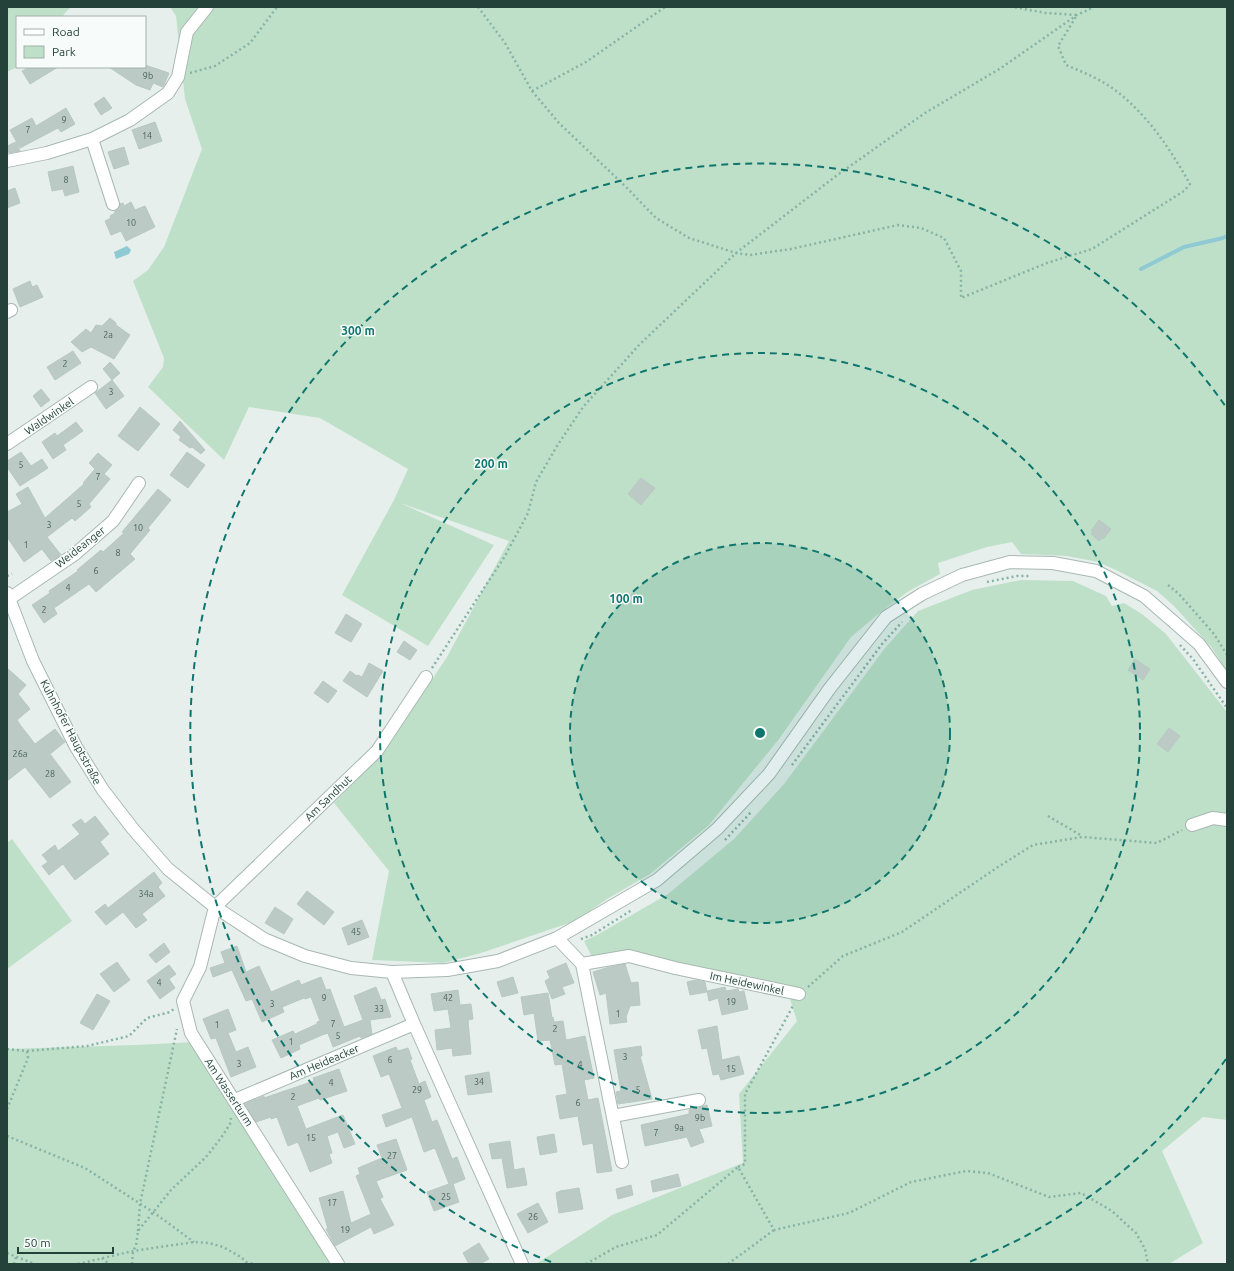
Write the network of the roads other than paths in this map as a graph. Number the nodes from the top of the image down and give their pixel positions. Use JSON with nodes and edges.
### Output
{"nodes":[{"id":1,"x":207,"y":7,"type":"edge"},
{"id":2,"x":92,"y":139,"type":"junction"},
{"id":3,"x":7,"y":160,"type":"edge"},
{"id":4,"x":112,"y":204,"type":"dead end"},
{"id":5,"x":91,"y":387,"type":"dead end"},
{"id":6,"x":7,"y":444,"type":"edge"},
{"id":7,"x":139,"y":483,"type":"dead end"},
{"id":8,"x":8,"y":596,"type":"edge"},
{"id":9,"x":11,"y":618,"type":"edge"},
{"id":10,"x":426,"y":677,"type":"road end"},
{"id":11,"x":1227,"y":682,"type":"edge"},
{"id":12,"x":1227,"y":820,"type":"edge"},
{"id":13,"x":1192,"y":824,"type":"road end"},
{"id":14,"x":215,"y":907,"type":"junction"},
{"id":15,"x":557,"y":938,"type":"junction"},
{"id":16,"x":582,"y":964,"type":"junction"},
{"id":17,"x":392,"y":972,"type":"junction"},
{"id":18,"x":799,"y":994,"type":"road end"},
{"id":19,"x":414,"y":1024,"type":"junction"},
{"id":20,"x":235,"y":1100,"type":"junction"},
{"id":21,"x":699,"y":1100,"type":"dead end"},
{"id":22,"x":613,"y":1116,"type":"junction"},
{"id":23,"x":622,"y":1162,"type":"dead end"},
{"id":24,"x":338,"y":1264,"type":"edge"},
{"id":25,"x":522,"y":1264,"type":"edge"}],
"edges":[{"from":1,"to":2,"type":"street"},
{"from":2,"to":3,"type":"street"},
{"from":2,"to":4,"type":"street"},
{"from":5,"to":6,"type":"street","name":"Waldwinkel"},
{"from":7,"to":8,"type":"street","name":"Weideanger"},
{"from":8,"to":9,"type":"street","name":"Kuhnhofer Hauptstraße"},
{"from":9,"to":14,"type":"street","name":"Kuhnhofer Hauptstraße"},
{"from":10,"to":14,"type":"street","name":"Am Sandhut"},
{"from":11,"to":15,"type":"street","name":"Kuhnhofer Hauptstraße"},
{"from":12,"to":13,"type":"street"},
{"from":14,"to":17,"type":"street","name":"Kuhnhofer Hauptstraße"},
{"from":14,"to":20,"type":"street","name":"Am Wasserturm"},
{"from":15,"to":16,"type":"street"},
{"from":15,"to":17,"type":"street","name":"Kuhnhofer Hauptstraße"},
{"from":16,"to":18,"type":"street","name":"Im Heidewinkel"},
{"from":16,"to":22,"type":"street"},
{"from":17,"to":19,"type":"street"},
{"from":19,"to":20,"type":"street","name":"Am Heideacker"},
{"from":19,"to":25,"type":"street"},
{"from":20,"to":24,"type":"street","name":"Am Wasserturm"},
{"from":21,"to":22,"type":"street"},
{"from":22,"to":23,"type":"street"}]}
